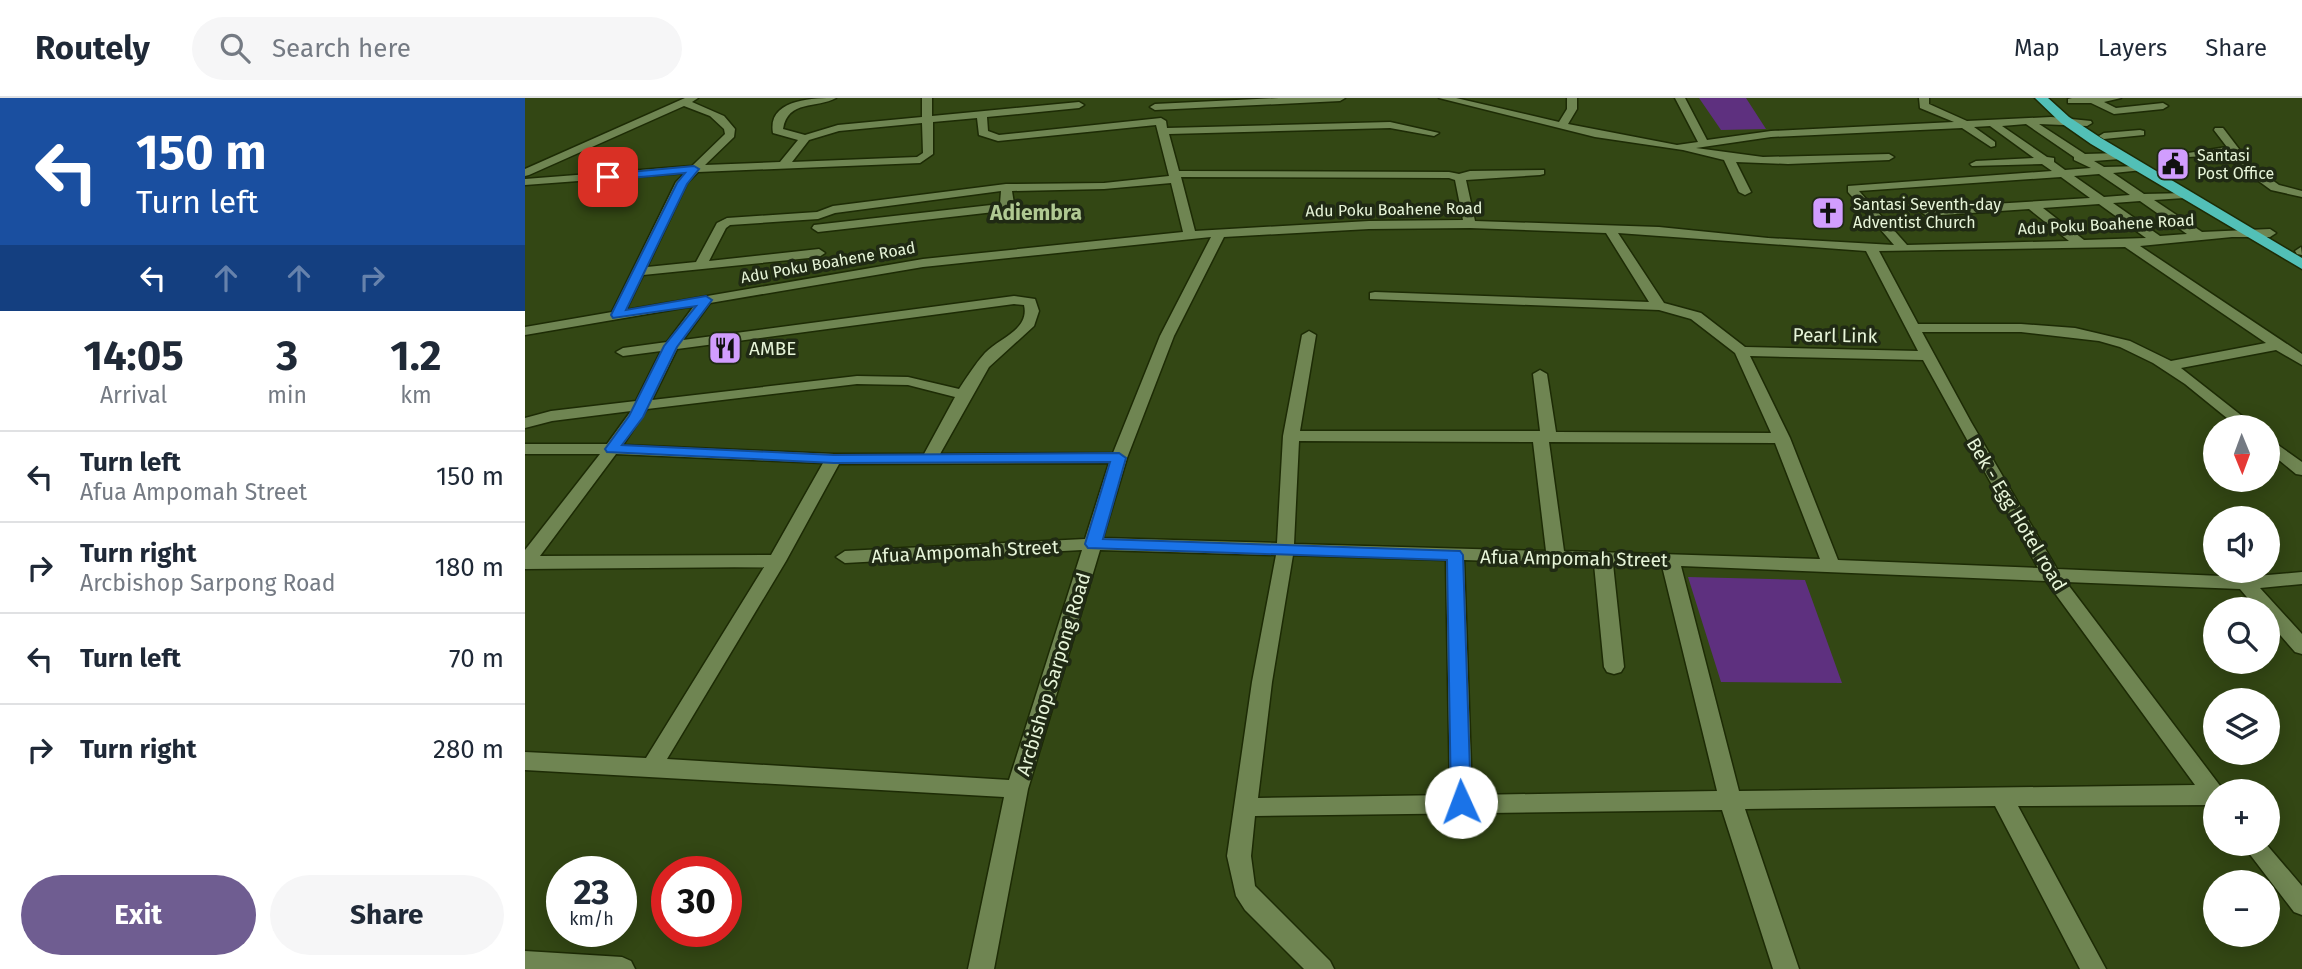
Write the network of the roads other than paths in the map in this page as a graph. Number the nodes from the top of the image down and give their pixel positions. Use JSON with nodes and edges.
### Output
{"nodes":[{"id":1,"x":831,"y":98,"type":"edge"},
{"id":2,"x":927,"y":98,"type":"edge"},
{"id":3,"x":1340,"y":98,"type":"edge"},
{"id":4,"x":1444,"y":98,"type":"edge"},
{"id":5,"x":1572,"y":98,"type":"edge"},
{"id":6,"x":1680,"y":98,"type":"edge"},
{"id":7,"x":1923,"y":98,"type":"edge"},
{"id":8,"x":2041,"y":98,"type":"edge"},
{"id":9,"x":2116,"y":98,"type":"edge"},
{"id":10,"x":2093,"y":99,"type":"edge"},
{"id":11,"x":688,"y":100,"type":"edge"},
{"id":12,"x":2063,"y":100,"type":"edge"},
{"id":13,"x":1082,"y":102,"type":"edge"},
{"id":14,"x":1152,"y":102,"type":"edge"},
{"id":15,"x":2163,"y":106,"type":"dead end"},
{"id":16,"x":982,"y":114,"type":"junction"},
{"id":17,"x":929,"y":119,"type":"junction"},
{"id":18,"x":2065,"y":120,"type":"junction"},
{"id":19,"x":2028,"y":121,"type":"junction"},
{"id":20,"x":1992,"y":123,"type":"junction"},
{"id":21,"x":2087,"y":123,"type":"junction"},
{"id":22,"x":1964,"y":124,"type":"junction"},
{"id":23,"x":1163,"y":126,"type":"junction"},
{"id":24,"x":1562,"y":126,"type":"junction"},
{"id":25,"x":2219,"y":130,"type":"dead end"},
{"id":26,"x":1073,"y":131,"type":"junction"},
{"id":27,"x":2140,"y":132,"type":"dead end"},
{"id":28,"x":1434,"y":133,"type":"dead end"},
{"id":29,"x":2104,"y":136,"type":"junction"},
{"id":30,"x":805,"y":138,"type":"junction"},
{"id":31,"x":1704,"y":144,"type":"junction"},
{"id":32,"x":1991,"y":144,"type":"dead end"},
{"id":33,"x":1678,"y":148,"type":"junction"},
{"id":34,"x":2226,"y":152,"type":"junction"},
{"id":35,"x":2192,"y":155,"type":"dead end"},
{"id":36,"x":2120,"y":156,"type":"junction"},
{"id":37,"x":1889,"y":158,"type":"dead end"},
{"id":38,"x":2081,"y":158,"type":"junction"},
{"id":39,"x":1729,"y":159,"type":"junction"},
{"id":40,"x":2048,"y":160,"type":"junction"},
{"id":41,"x":1976,"y":164,"type":"dead end"},
{"id":42,"x":784,"y":165,"type":"junction"},
{"id":43,"x":2139,"y":168,"type":"junction"},
{"id":44,"x":694,"y":169,"type":"junction"},
{"id":45,"x":2101,"y":171,"type":"junction"},
{"id":46,"x":1540,"y":172,"type":"dead end"},
{"id":47,"x":525,"y":173,"type":"edge"},
{"id":48,"x":2065,"y":173,"type":"junction"},
{"id":49,"x":1175,"y":177,"type":"junction"},
{"id":50,"x":1460,"y":178,"type":"junction"},
{"id":51,"x":525,"y":182,"type":"edge"},
{"id":52,"x":1006,"y":187,"type":"junction"},
{"id":53,"x":1745,"y":192,"type":"dead end"},
{"id":54,"x":2302,"y":194,"type":"edge"},
{"id":55,"x":2184,"y":195,"type":"junction"},
{"id":56,"x":2141,"y":198,"type":"junction"},
{"id":57,"x":2104,"y":200,"type":"junction"},
{"id":58,"x":2032,"y":205,"type":"junction"},
{"id":59,"x":1927,"y":212,"type":"dead end"},
{"id":60,"x":818,"y":221,"type":"junction"},
{"id":61,"x":1470,"y":224,"type":"junction"},
{"id":62,"x":1610,"y":230,"type":"junction"},
{"id":63,"x":2249,"y":233,"type":"junction"},
{"id":64,"x":2270,"y":233,"type":"junction"},
{"id":65,"x":1219,"y":234,"type":"junction"},
{"id":66,"x":1190,"y":235,"type":"junction"},
{"id":67,"x":2199,"y":236,"type":"junction"},
{"id":68,"x":2157,"y":240,"type":"junction"},
{"id":69,"x":2128,"y":243,"type":"junction"},
{"id":70,"x":2082,"y":245,"type":"junction"},
{"id":71,"x":1871,"y":249,"type":"junction"},
{"id":72,"x":1904,"y":249,"type":"junction"},
{"id":73,"x":819,"y":253,"type":"junction"},
{"id":74,"x":2302,"y":255,"type":"edge"},
{"id":75,"x":700,"y":266,"type":"junction"},
{"id":76,"x":638,"y":272,"type":"junction"},
{"id":77,"x":820,"y":280,"type":"junction"},
{"id":78,"x":1375,"y":296,"type":"dead end"},
{"id":79,"x":706,"y":300,"type":"junction"},
{"id":80,"x":1659,"y":306,"type":"junction"},
{"id":81,"x":617,"y":315,"type":"junction"},
{"id":82,"x":1913,"y":328,"type":"junction"},
{"id":83,"x":525,"y":331,"type":"edge"},
{"id":84,"x":1309,"y":335,"type":"dead end"},
{"id":85,"x":2280,"y":345,"type":"junction"},
{"id":86,"x":671,"y":346,"type":"junction"},
{"id":87,"x":1741,"y":351,"type":"junction"},
{"id":88,"x":623,"y":352,"type":"dead end"},
{"id":89,"x":1928,"y":356,"type":"junction"},
{"id":90,"x":2302,"y":361,"type":"edge"},
{"id":91,"x":2168,"y":366,"type":"junction"},
{"id":92,"x":1540,"y":374,"type":"dead end"},
{"id":93,"x":965,"y":395,"type":"junction"},
{"id":94,"x":642,"y":405,"type":"junction"},
{"id":95,"x":2232,"y":415,"type":"edge"},
{"id":96,"x":525,"y":423,"type":"edge"},
{"id":97,"x":1291,"y":436,"type":"junction"},
{"id":98,"x":1544,"y":436,"type":"junction"},
{"id":99,"x":1782,"y":438,"type":"junction"},
{"id":100,"x":525,"y":449,"type":"edge"},
{"id":101,"x":612,"y":449,"type":"junction"},
{"id":102,"x":2280,"y":453,"type":"edge"},
{"id":103,"x":930,"y":458,"type":"junction"},
{"id":104,"x":1119,"y":458,"type":"junction"},
{"id":105,"x":834,"y":459,"type":"junction"},
{"id":106,"x":2302,"y":470,"type":"edge"},
{"id":107,"x":1093,"y":544,"type":"junction"},
{"id":108,"x":1285,"y":552,"type":"junction"},
{"id":109,"x":1455,"y":555,"type":"junction"},
{"id":110,"x":845,"y":557,"type":"dead end"},
{"id":111,"x":1556,"y":557,"type":"junction"},
{"id":112,"x":1603,"y":559,"type":"junction"},
{"id":113,"x":1670,"y":560,"type":"junction"},
{"id":114,"x":777,"y":561,"type":"junction"},
{"id":115,"x":526,"y":563,"type":"edge"},
{"id":116,"x":1831,"y":565,"type":"junction"},
{"id":117,"x":2052,"y":576,"type":"junction"},
{"id":118,"x":2302,"y":578,"type":"edge"},
{"id":119,"x":2280,"y":580,"type":"edge"},
{"id":120,"x":2203,"y":581,"type":"edge"},
{"id":121,"x":2245,"y":583,"type":"edge"},
{"id":122,"x":2302,"y":647,"type":"edge"},
{"id":123,"x":1614,"y":667,"type":"dead end"},
{"id":124,"x":525,"y":761,"type":"edge"},
{"id":125,"x":652,"y":766,"type":"junction"},
{"id":126,"x":2203,"y":780,"type":"edge"},
{"id":127,"x":1017,"y":789,"type":"junction"},
{"id":128,"x":2203,"y":795,"type":"edge"},
{"id":129,"x":2001,"y":796,"type":"junction"},
{"id":130,"x":1730,"y":799,"type":"junction"},
{"id":131,"x":1461,"y":802,"type":"junction"},
{"id":132,"x":1244,"y":807,"type":"junction"},
{"id":133,"x":2263,"y":856,"type":"edge"},
{"id":134,"x":2302,"y":905,"type":"edge"},
{"id":135,"x":525,"y":963,"type":"edge"},
{"id":136,"x":622,"y":969,"type":"edge"},
{"id":137,"x":981,"y":969,"type":"edge"},
{"id":138,"x":1321,"y":969,"type":"edge"},
{"id":139,"x":1786,"y":969,"type":"edge"},
{"id":140,"x":2093,"y":969,"type":"edge"}],
"edges":[{"from":1,"to":30,"type":"street"},
{"from":2,"to":17,"type":"street"},
{"from":3,"to":14,"type":"street"},
{"from":4,"to":24,"type":"street"},
{"from":5,"to":24,"type":"street"},
{"from":6,"to":31,"type":"street"},
{"from":7,"to":22,"type":"street"},
{"from":8,"to":18,"type":"highway"},
{"from":9,"to":10,"type":"street"},
{"from":10,"to":12,"type":"street"},
{"from":10,"to":15,"type":"street"},
{"from":11,"to":44,"type":"street"},
{"from":11,"to":47,"type":"street"},
{"from":12,"to":21,"type":"highway"},
{"from":13,"to":16,"type":"street"},
{"from":13,"to":26,"type":"street"},
{"from":14,"to":23,"type":"street"},
{"from":16,"to":17,"type":"street"},
{"from":16,"to":26,"type":"street"},
{"from":17,"to":30,"type":"street"},
{"from":17,"to":42,"type":"street"},
{"from":18,"to":19,"type":"street"},
{"from":18,"to":21,"type":"street"},
{"from":18,"to":36,"type":"highway"},
{"from":19,"to":20,"type":"street"},
{"from":19,"to":38,"type":"street"},
{"from":20,"to":22,"type":"street"},
{"from":20,"to":40,"type":"street"},
{"from":21,"to":29,"type":"highway"},
{"from":22,"to":31,"type":"street"},
{"from":22,"to":32,"type":"street"},
{"from":23,"to":26,"type":"street"},
{"from":23,"to":28,"type":"street"},
{"from":23,"to":49,"type":"street"},
{"from":24,"to":33,"type":"street"},
{"from":25,"to":34,"type":"street"},
{"from":27,"to":29,"type":"street"},
{"from":29,"to":64,"type":"highway"},
{"from":30,"to":42,"type":"street"},
{"from":31,"to":33,"type":"street"},
{"from":33,"to":39,"type":"street"},
{"from":34,"to":35,"type":"street"},
{"from":34,"to":54,"type":"street"},
{"from":36,"to":38,"type":"street"},
{"from":36,"to":43,"type":"highway"},
{"from":37,"to":39,"type":"street"},
{"from":38,"to":40,"type":"street"},
{"from":38,"to":45,"type":"street"},
{"from":39,"to":53,"type":"street"},
{"from":40,"to":41,"type":"street"},
{"from":40,"to":48,"type":"street"},
{"from":42,"to":44,"type":"street"},
{"from":43,"to":45,"type":"street"},
{"from":43,"to":55,"type":"highway"},
{"from":44,"to":51,"type":"street"},
{"from":44,"to":76,"type":"street"},
{"from":45,"to":48,"type":"street"},
{"from":45,"to":56,"type":"street"},
{"from":46,"to":50,"type":"street"},
{"from":48,"to":57,"type":"street"},
{"from":48,"to":72,"type":"street"},
{"from":49,"to":50,"type":"street"},
{"from":49,"to":52,"type":"street"},
{"from":49,"to":66,"type":"street"},
{"from":50,"to":61,"type":"street"},
{"from":52,"to":60,"type":"street"},
{"from":52,"to":60,"type":"street"},
{"from":55,"to":56,"type":"street"},
{"from":55,"to":63,"type":"highway"},
{"from":56,"to":57,"type":"street"},
{"from":56,"to":67,"type":"street"},
{"from":57,"to":58,"type":"street"},
{"from":57,"to":68,"type":"street"},
{"from":58,"to":59,"type":"street"},
{"from":58,"to":70,"type":"street"},
{"from":60,"to":73,"type":"street"},
{"from":60,"to":75,"type":"street"},
{"from":61,"to":62,"type":"street","name":"Adu Poku Boahene Road"},
{"from":61,"to":65,"type":"street","name":"Adu Poku Boahene Road"},
{"from":62,"to":71,"type":"street","name":"Adu Poku Boahene Road"},
{"from":62,"to":80,"type":"street"},
{"from":63,"to":64,"type":"street","name":"Adu Poku Boahene Road"},
{"from":63,"to":67,"type":"street","name":"Adu Poku Boahene Road"},
{"from":63,"to":74,"type":"highway"},
{"from":64,"to":74,"type":"highway"},
{"from":65,"to":66,"type":"street","name":"Adu Poku Boahene Road"},
{"from":65,"to":104,"type":"street","name":"Arcbishop Sarpong Road"},
{"from":66,"to":77,"type":"street","name":"Adu Poku Boahene Road"},
{"from":67,"to":68,"type":"street","name":"Adu Poku Boahene Road"},
{"from":68,"to":69,"type":"street","name":"Adu Poku Boahene Road"},
{"from":69,"to":70,"type":"street","name":"Adu Poku Boahene Road"},
{"from":69,"to":85,"type":"street"},
{"from":70,"to":72,"type":"street","name":"Adu Poku Boahene Road"},
{"from":71,"to":72,"type":"street","name":"Adu Poku Boahene Road"},
{"from":71,"to":82,"type":"street","name":"Bek - Egg Hotel road"},
{"from":73,"to":75,"type":"street"},
{"from":73,"to":77,"type":"street"},
{"from":75,"to":76,"type":"street"},
{"from":76,"to":81,"type":"street"},
{"from":77,"to":79,"type":"street","name":"Adu Poku Boahene Road"},
{"from":78,"to":80,"type":"street"},
{"from":79,"to":81,"type":"street","name":"Adu Poku Boahene Road"},
{"from":79,"to":86,"type":"street"},
{"from":80,"to":87,"type":"street"},
{"from":81,"to":83,"type":"street","name":"Adu Poku Boahene Road"},
{"from":82,"to":89,"type":"street","name":"Bek - Egg Hotel road"},
{"from":82,"to":91,"type":"street"},
{"from":84,"to":97,"type":"street"},
{"from":85,"to":90,"type":"street"},
{"from":85,"to":91,"type":"street"},
{"from":86,"to":88,"type":"street"},
{"from":86,"to":93,"type":"street"},
{"from":86,"to":94,"type":"street"},
{"from":87,"to":89,"type":"street","name":"Pearl Link"},
{"from":87,"to":99,"type":"street"},
{"from":89,"to":117,"type":"street","name":"Bek - Egg Hotel road"},
{"from":91,"to":95,"type":"street"},
{"from":92,"to":98,"type":"street"},
{"from":93,"to":94,"type":"street"},
{"from":93,"to":103,"type":"street"},
{"from":94,"to":96,"type":"street"},
{"from":94,"to":101,"type":"street"},
{"from":97,"to":98,"type":"street"},
{"from":97,"to":108,"type":"street"},
{"from":98,"to":99,"type":"street"},
{"from":98,"to":111,"type":"street"},
{"from":99,"to":116,"type":"street"},
{"from":100,"to":101,"type":"street"},
{"from":101,"to":105,"type":"street"},
{"from":101,"to":115,"type":"street"},
{"from":102,"to":106,"type":"street"},
{"from":103,"to":104,"type":"street"},
{"from":103,"to":105,"type":"street"},
{"from":104,"to":107,"type":"street","name":"Arcbishop Sarpong Road"},
{"from":105,"to":114,"type":"street"},
{"from":107,"to":108,"type":"street","name":"Afua Ampomah Street"},
{"from":107,"to":110,"type":"street","name":"Afua Ampomah Street"},
{"from":107,"to":127,"type":"street","name":"Arcbishop Sarpong Road"},
{"from":108,"to":109,"type":"street","name":"Afua Ampomah Street"},
{"from":108,"to":132,"type":"street"},
{"from":109,"to":111,"type":"street","name":"Afua Ampomah Street"},
{"from":109,"to":131,"type":"street"},
{"from":111,"to":112,"type":"street","name":"Afua Ampomah Street"},
{"from":112,"to":113,"type":"street","name":"Afua Ampomah Street"},
{"from":112,"to":123,"type":"street"},
{"from":113,"to":116,"type":"street","name":"Afua Ampomah Street"},
{"from":113,"to":130,"type":"street"},
{"from":114,"to":115,"type":"street"},
{"from":114,"to":125,"type":"street"},
{"from":116,"to":117,"type":"street","name":"Afua Ampomah Street"},
{"from":117,"to":120,"type":"street","name":"Afua Ampomah Street"},
{"from":117,"to":126,"type":"street","name":"Bek - Egg Hotel road"},
{"from":118,"to":119,"type":"street","name":"Afua Ampomah Street"},
{"from":121,"to":122,"type":"street"},
{"from":124,"to":125,"type":"street"},
{"from":125,"to":127,"type":"street"},
{"from":127,"to":137,"type":"street","name":"Arcbishop Sarpong Road"},
{"from":128,"to":129,"type":"street"},
{"from":129,"to":130,"type":"street"},
{"from":129,"to":140,"type":"street"},
{"from":130,"to":131,"type":"street"},
{"from":130,"to":139,"type":"street"},
{"from":131,"to":132,"type":"street"},
{"from":132,"to":138,"type":"street"},
{"from":133,"to":134,"type":"street"},
{"from":135,"to":136,"type":"street"}]}
